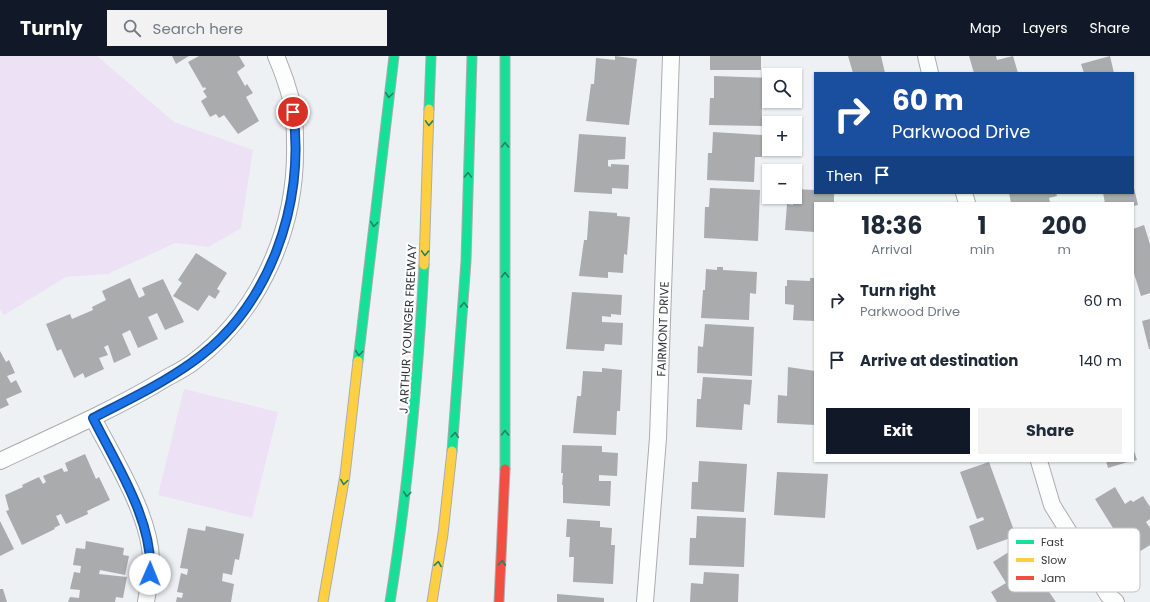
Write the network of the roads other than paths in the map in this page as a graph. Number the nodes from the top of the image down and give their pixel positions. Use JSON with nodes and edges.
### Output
{"nodes":[{"id":1,"x":276,"y":56,"type":"edge"},
{"id":2,"x":394,"y":56,"type":"edge"},
{"id":3,"x":431,"y":56,"type":"edge"},
{"id":4,"x":472,"y":56,"type":"edge"},
{"id":5,"x":505,"y":56,"type":"edge"},
{"id":6,"x":671,"y":56,"type":"edge"},
{"id":7,"x":926,"y":56,"type":"edge"},
{"id":8,"x":930,"y":72,"type":"edge"},
{"id":9,"x":93,"y":418,"type":"junction"},
{"id":10,"x":0,"y":461,"type":"edge"},
{"id":11,"x":1039,"y":462,"type":"edge"},
{"id":12,"x":1066,"y":528,"type":"edge"},
{"id":13,"x":1106,"y":592,"type":"edge"},
{"id":14,"x":146,"y":602,"type":"edge"},
{"id":15,"x":323,"y":602,"type":"edge"},
{"id":16,"x":390,"y":602,"type":"edge"},
{"id":17,"x":432,"y":602,"type":"edge"},
{"id":18,"x":499,"y":602,"type":"edge"},
{"id":19,"x":645,"y":602,"type":"edge"},
{"id":20,"x":1116,"y":602,"type":"edge"}],
"edges":[{"from":1,"to":9,"type":"street"},
{"from":2,"to":15,"type":"highway","one_way":true},
{"from":3,"to":16,"type":"highway","name":"J ARTHUR YOUNGER FREEWAY","one_way":true},
{"from":17,"to":4,"type":"highway","one_way":true},
{"from":18,"to":5,"type":"highway","one_way":true},
{"from":6,"to":19,"type":"street","name":"FAIRMONT DRIVE"},
{"from":7,"to":8,"type":"street"},
{"from":9,"to":10,"type":"street"},
{"from":9,"to":14,"type":"street"},
{"from":11,"to":12,"type":"street"},
{"from":13,"to":20,"type":"street"}]}
